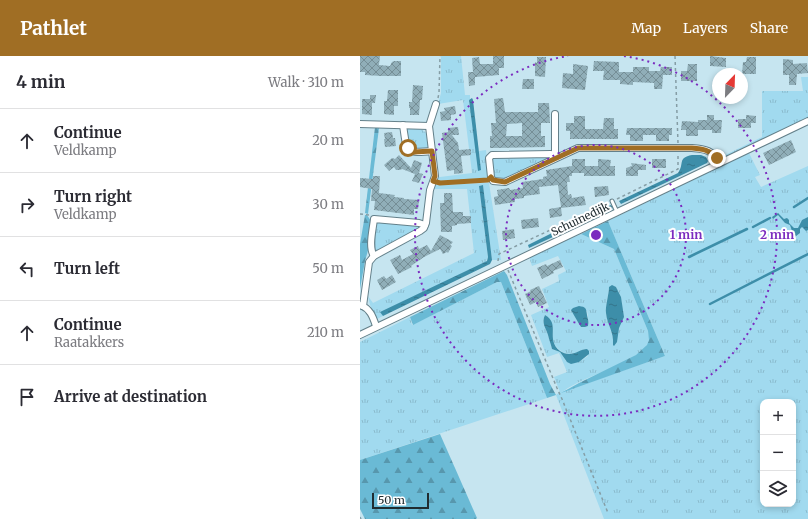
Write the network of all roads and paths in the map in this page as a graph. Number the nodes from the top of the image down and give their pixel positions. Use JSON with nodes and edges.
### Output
{"nodes":[{"id":1,"x":440,"y":56,"type":"edge"},
{"id":2,"x":675,"y":56,"type":"edge"},
{"id":3,"x":436,"y":104,"type":"joint"},
{"id":4,"x":555,"y":114,"type":"dead end"},
{"id":5,"x":808,"y":121,"type":"edge"},
{"id":6,"x":360,"y":124,"type":"edge"},
{"id":7,"x":403,"y":125,"type":"junction"},
{"id":8,"x":429,"y":126,"type":"junction"},
{"id":9,"x":678,"y":148,"type":"junction"},
{"id":10,"x":432,"y":151,"type":"junction"},
{"id":11,"x":555,"y":157,"type":"junction"},
{"id":12,"x":719,"y":163,"type":"junction"},
{"id":13,"x":491,"y":177,"type":"junction"},
{"id":14,"x":433,"y":181,"type":"junction"},
{"id":15,"x":612,"y":201,"type":"junction"},
{"id":16,"x":617,"y":212,"type":"junction"},
{"id":17,"x":360,"y":214,"type":"edge"},
{"id":18,"x":374,"y":219,"type":"junction"},
{"id":19,"x":425,"y":226,"type":"junction"},
{"id":20,"x":374,"y":256,"type":"junction"},
{"id":21,"x":506,"y":265,"type":"junction"},
{"id":22,"x":498,"y":269,"type":"junction"},
{"id":23,"x":362,"y":305,"type":"edge"},
{"id":24,"x":376,"y":326,"type":"junction"},
{"id":25,"x":360,"y":335,"type":"edge"},
{"id":26,"x":608,"y":513,"type":"dead end"}],
"edges":[{"from":1,"to":3,"type":"path"},
{"from":2,"to":9,"type":"path"},
{"from":3,"to":8,"type":"street"},
{"from":4,"to":11,"type":"street"},
{"from":5,"to":12,"type":"street","name":"Schuinedijk"},
{"from":6,"to":7,"type":"street"},
{"from":7,"to":8,"type":"street"},
{"from":7,"to":10,"type":"street"},
{"from":8,"to":10,"type":"street"},
{"from":9,"to":11,"type":"street"},
{"from":9,"to":12,"type":"street"},
{"from":9,"to":15,"type":"path"},
{"from":10,"to":14,"type":"street"},
{"from":11,"to":13,"type":"street"},
{"from":11,"to":13,"type":"street"},
{"from":12,"to":16,"type":"street","name":"Schuinedijk"},
{"from":13,"to":14,"type":"path"},
{"from":14,"to":19,"type":"street"},
{"from":15,"to":16,"type":"lane"},
{"from":15,"to":22,"type":"path"},
{"from":16,"to":21,"type":"street","name":"Schuinedijk"},
{"from":17,"to":18,"type":"path"},
{"from":18,"to":19,"type":"street"},
{"from":18,"to":20,"type":"street"},
{"from":19,"to":20,"type":"street"},
{"from":20,"to":23,"type":"street"},
{"from":21,"to":22,"type":"street","name":"Schuinedijk"},
{"from":21,"to":26,"type":"path"},
{"from":22,"to":24,"type":"street","name":"Schuinedijk"},
{"from":23,"to":24,"type":"street"},
{"from":24,"to":25,"type":"street","name":"Schuinedijk"}]}
